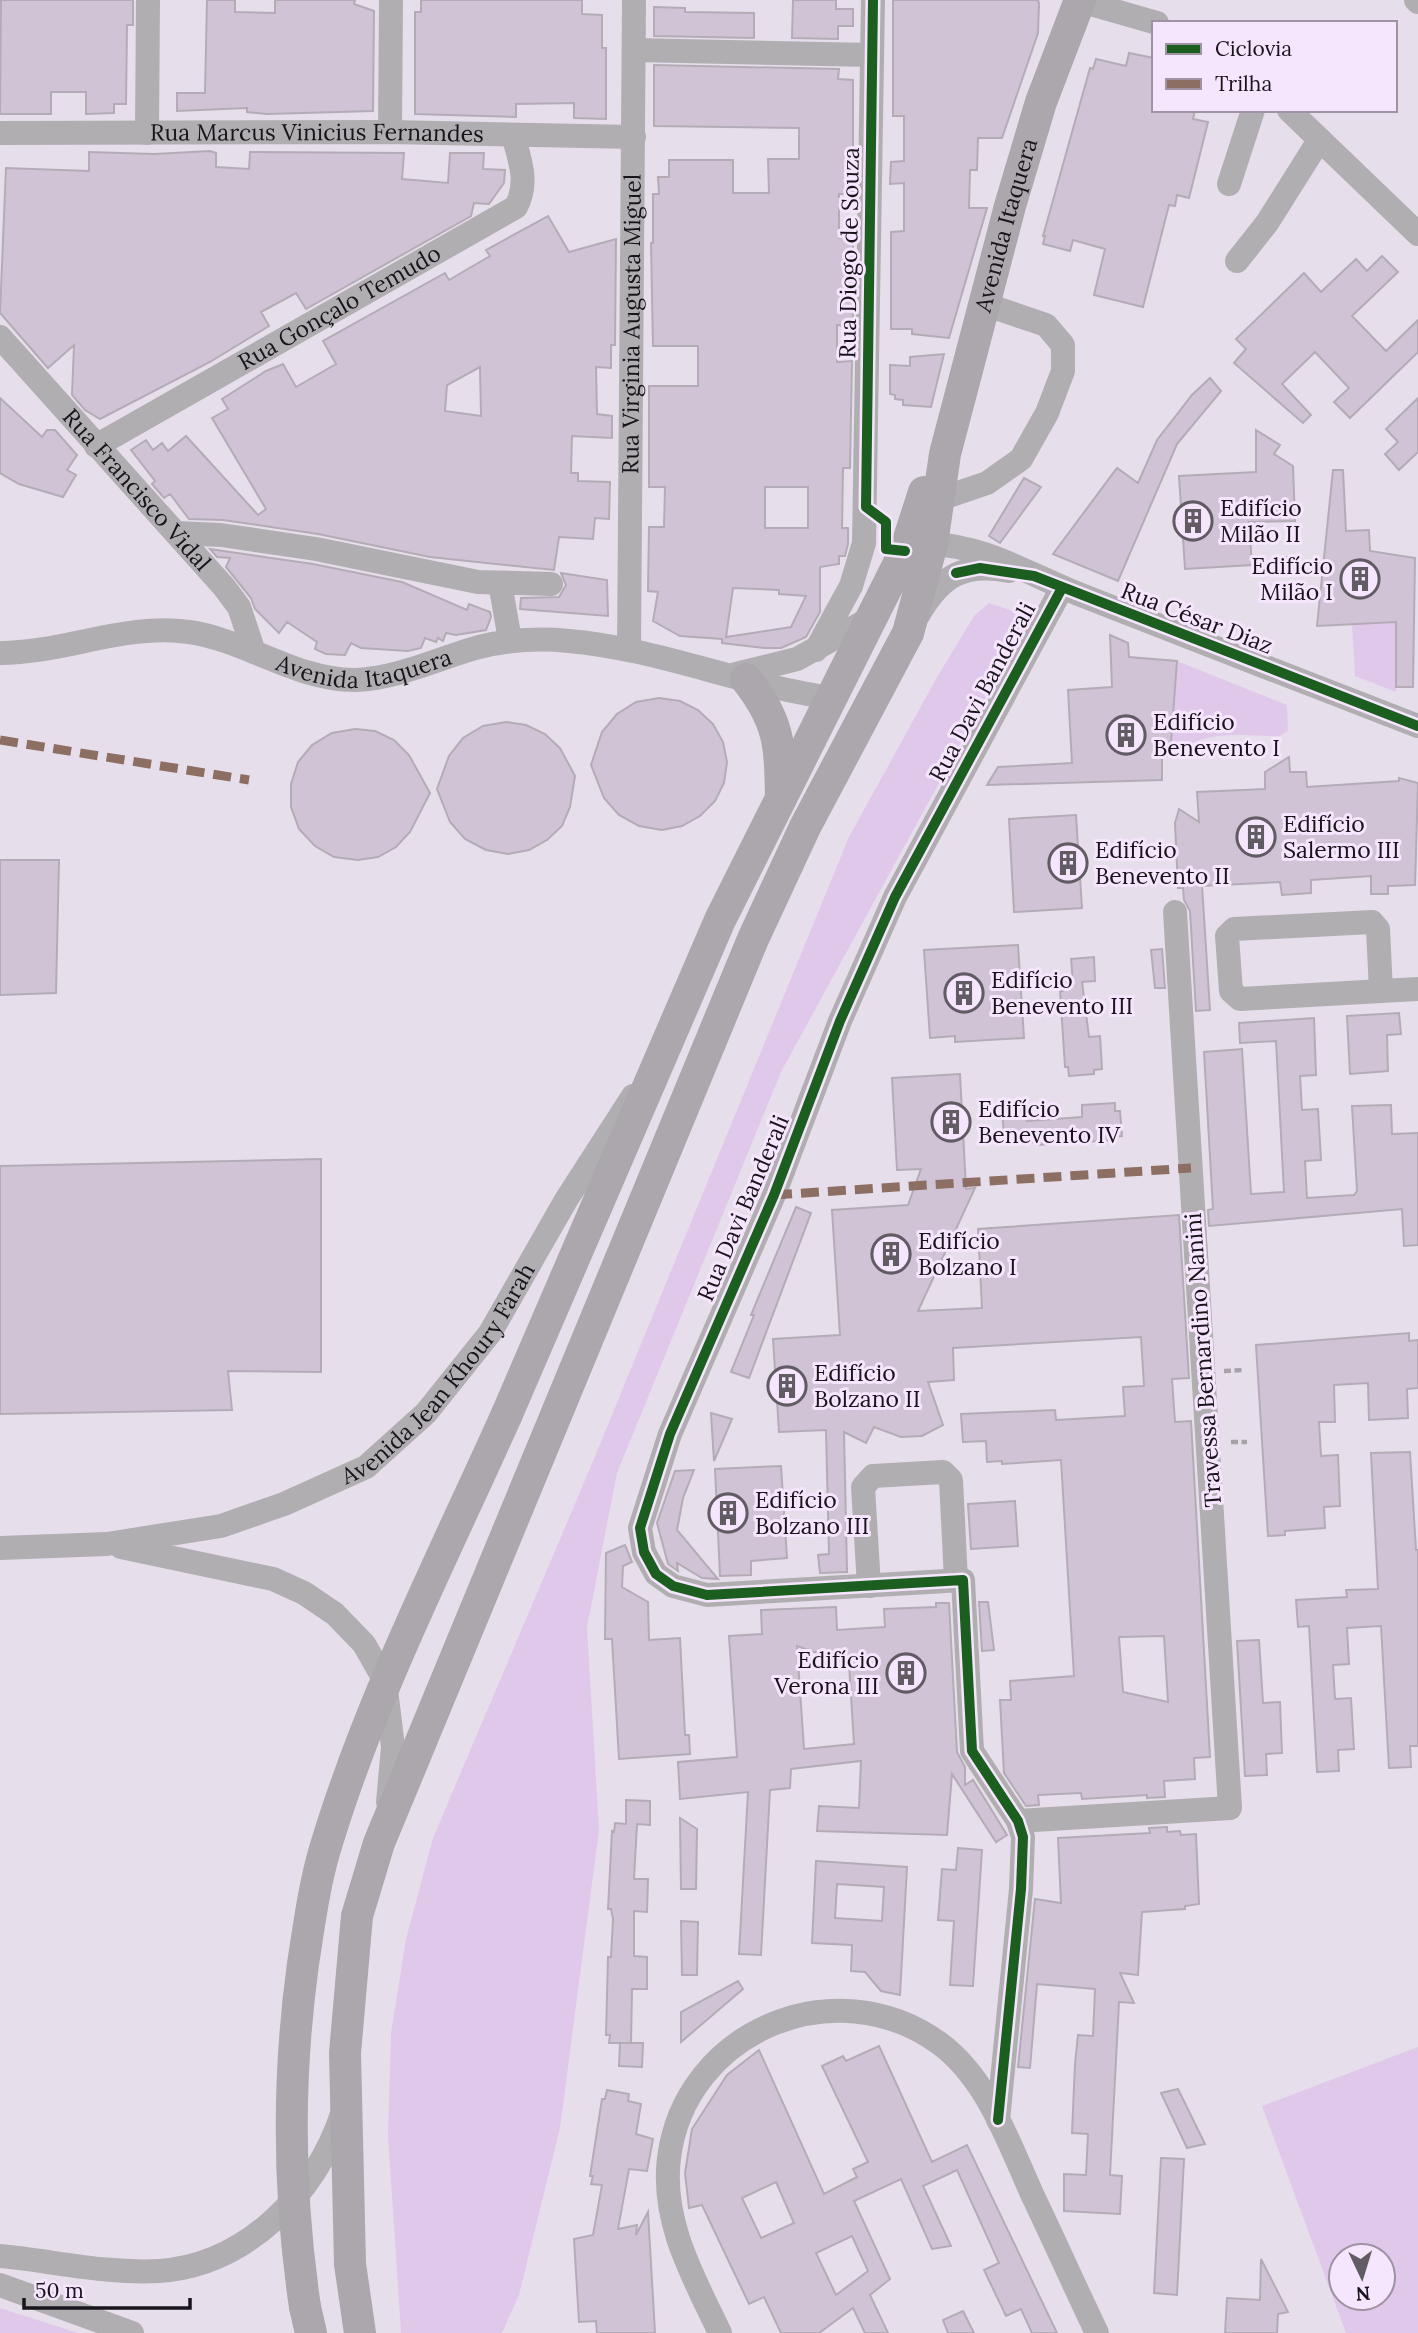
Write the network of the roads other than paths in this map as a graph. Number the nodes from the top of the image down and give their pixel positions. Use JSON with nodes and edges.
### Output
{"nodes":[{"id":1,"x":148,"y":0,"type":"edge"},
{"id":2,"x":391,"y":0,"type":"edge"},
{"id":3,"x":634,"y":0,"type":"edge"},
{"id":4,"x":873,"y":0,"type":"edge"},
{"id":5,"x":1080,"y":0,"type":"edge"},
{"id":6,"x":1152,"y":22,"type":"edge"},
{"id":7,"x":634,"y":50,"type":"junction"},
{"id":8,"x":872,"y":55,"type":"junction"},
{"id":9,"x":1252,"y":112,"type":"edge"},
{"id":10,"x":1291,"y":112,"type":"edge"},
{"id":11,"x":390,"y":132,"type":"junction"},
{"id":12,"x":0,"y":133,"type":"edge"},
{"id":13,"x":146,"y":133,"type":"junction"},
{"id":14,"x":513,"y":135,"type":"junction"},
{"id":15,"x":634,"y":137,"type":"junction"},
{"id":16,"x":1318,"y":142,"type":"junction"},
{"id":17,"x":1229,"y":184,"type":"dead end"},
{"id":18,"x":1418,"y":234,"type":"edge"},
{"id":19,"x":1237,"y":261,"type":"dead end"},
{"id":20,"x":984,"y":303,"type":"junction"},
{"id":21,"x":0,"y":337,"type":"edge"},
{"id":22,"x":96,"y":446,"type":"junction"},
{"id":23,"x":945,"y":454,"type":"junction"},
{"id":24,"x":940,"y":499,"type":"junction"},
{"id":25,"x":176,"y":533,"type":"junction"},
{"id":26,"x":918,"y":547,"type":"junction"},
{"id":27,"x":1034,"y":576,"type":"junction"},
{"id":28,"x":500,"y":583,"type":"junction"},
{"id":29,"x":551,"y":584,"type":"dead end"},
{"id":30,"x":1062,"y":588,"type":"junction"},
{"id":31,"x":869,"y":619,"type":"junction"},
{"id":32,"x":908,"y":633,"type":"junction"},
{"id":33,"x":510,"y":640,"type":"junction"},
{"id":34,"x":629,"y":648,"type":"junction"},
{"id":35,"x":816,"y":650,"type":"junction"},
{"id":36,"x":254,"y":652,"type":"junction"},
{"id":37,"x":0,"y":653,"type":"edge"},
{"id":38,"x":887,"y":674,"type":"junction"},
{"id":39,"x":739,"y":677,"type":"junction"},
{"id":40,"x":833,"y":698,"type":"junction"},
{"id":41,"x":1418,"y":726,"type":"edge"},
{"id":42,"x":781,"y":800,"type":"junction"},
{"id":43,"x":1175,"y":912,"type":"dead end"},
{"id":44,"x":1418,"y":989,"type":"edge"},
{"id":45,"x":1381,"y":991,"type":"junction"},
{"id":46,"x":658,"y":1056,"type":"junction"},
{"id":47,"x":107,"y":1544,"type":"junction"},
{"id":48,"x":0,"y":1548,"type":"edge"},
{"id":49,"x":960,"y":1580,"type":"junction"},
{"id":50,"x":869,"y":1586,"type":"junction"},
{"id":51,"x":1018,"y":1821,"type":"junction"},
{"id":52,"x":379,"y":1843,"type":"junction"},
{"id":53,"x":345,"y":2105,"type":"junction"},
{"id":54,"x":998,"y":2120,"type":"junction"},
{"id":55,"x":0,"y":2256,"type":"edge"},
{"id":56,"x":0,"y":2285,"type":"edge"},
{"id":57,"x":132,"y":2333,"type":"edge"},
{"id":58,"x":311,"y":2333,"type":"edge"},
{"id":59,"x":360,"y":2333,"type":"edge"},
{"id":60,"x":720,"y":2333,"type":"edge"},
{"id":61,"x":1097,"y":2333,"type":"edge"}],
"edges":[{"from":1,"to":13,"type":"street"},
{"from":2,"to":11,"type":"street"},
{"from":3,"to":7,"type":"street","name":"Rua Virginia Augusta Miguel"},
{"from":4,"to":8,"type":"street","name":"Rua Diogo de Souza"},
{"from":5,"to":6,"type":"street"},
{"from":5,"to":20,"type":"main road","name":"Avenida Itaquera"},
{"from":7,"to":8,"type":"street"},
{"from":7,"to":15,"type":"street","name":"Rua Virginia Augusta Miguel"},
{"from":8,"to":35,"type":"street","name":"Rua Diogo de Souza"},
{"from":9,"to":17,"type":"street"},
{"from":10,"to":16,"type":"street"},
{"from":11,"to":13,"type":"street","name":"Rua Marcus Vinicius Fernandes"},
{"from":11,"to":14,"type":"street","name":"Rua Marcus Vinicius Fernandes"},
{"from":12,"to":13,"type":"street","name":"Rua Marcus Vinicius Fernandes"},
{"from":14,"to":15,"type":"street","name":"Rua Marcus Vinicius Fernandes"},
{"from":14,"to":22,"type":"street","name":"Rua Gonçalo Temudo"},
{"from":15,"to":34,"type":"street","name":"Rua Virginia Augusta Miguel"},
{"from":16,"to":18,"type":"street"},
{"from":16,"to":19,"type":"street"},
{"from":20,"to":23,"type":"main road","name":"Avenida Itaquera"},
{"from":20,"to":24,"type":"street"},
{"from":21,"to":22,"type":"street","name":"Rua Francisco Vidal"},
{"from":22,"to":25,"type":"street","name":"Rua Francisco Vidal"},
{"from":23,"to":24,"type":"main road","name":"Avenida Itaquera"},
{"from":23,"to":26,"type":"main road","name":"Avenida Itaquera"},
{"from":24,"to":26,"type":"main road","name":"Avenida Itaquera"},
{"from":25,"to":28,"type":"street"},
{"from":25,"to":36,"type":"street","name":"Rua Francisco Vidal"},
{"from":26,"to":27,"type":"street","name":"Rua César Diaz"},
{"from":26,"to":31,"type":"main road","name":"Avenida Itaquera"},
{"from":26,"to":32,"type":"main road","name":"Avenida Itaquera"},
{"from":27,"to":30,"type":"street","name":"Rua César Diaz"},
{"from":27,"to":32,"type":"street","name":"Rua César Diaz"},
{"from":28,"to":29,"type":"street"},
{"from":28,"to":33,"type":"street"},
{"from":30,"to":41,"type":"street","name":"Rua César Diaz"},
{"from":30,"to":50,"type":"street","name":"Rua Davi Banderali"},
{"from":31,"to":35,"type":"street","name":"Avenida Itaquera"},
{"from":31,"to":40,"type":"main road"},
{"from":32,"to":38,"type":"main road","name":"Avenida Itaquera"},
{"from":33,"to":34,"type":"street","name":"Avenida Itaquera"},
{"from":33,"to":36,"type":"street","name":"Avenida Itaquera"},
{"from":34,"to":39,"type":"street","name":"Avenida Itaquera"},
{"from":35,"to":39,"type":"street","name":"Avenida Itaquera"},
{"from":36,"to":37,"type":"street","name":"Avenida Itaquera"},
{"from":38,"to":40,"type":"main road"},
{"from":38,"to":52,"type":"main road","name":"Avenida Itaquera"},
{"from":39,"to":40,"type":"street","name":"Avenida Itaquera"},
{"from":39,"to":42,"type":"main road"},
{"from":40,"to":42,"type":"main road"},
{"from":42,"to":46,"type":"main road"},
{"from":43,"to":51,"type":"street","name":"Travessa Bernardino Nanini"},
{"from":44,"to":45,"type":"street"},
{"from":45,"to":45,"type":"street"},
{"from":46,"to":47,"type":"street","name":"Avenida Jean Khoury Farah"},
{"from":46,"to":58,"type":"main road","bridge":true},
{"from":47,"to":48,"type":"street","name":"Avenida Jean Khoury Farah"},
{"from":47,"to":52,"type":"street","name":"Avenida Jean Khoury Farah"},
{"from":49,"to":50,"type":"street","name":"Rua Davi Banderali"},
{"from":49,"to":50,"type":"street"},
{"from":49,"to":51,"type":"street"},
{"from":51,"to":54,"type":"street"},
{"from":52,"to":53,"type":"main road","name":"Avenida Itaquera"},
{"from":53,"to":55,"type":"street"},
{"from":53,"to":59,"type":"main road","name":"Avenida Itaquera"},
{"from":54,"to":60,"type":"street"},
{"from":54,"to":61,"type":"street"},
{"from":56,"to":57,"type":"street"}]}
